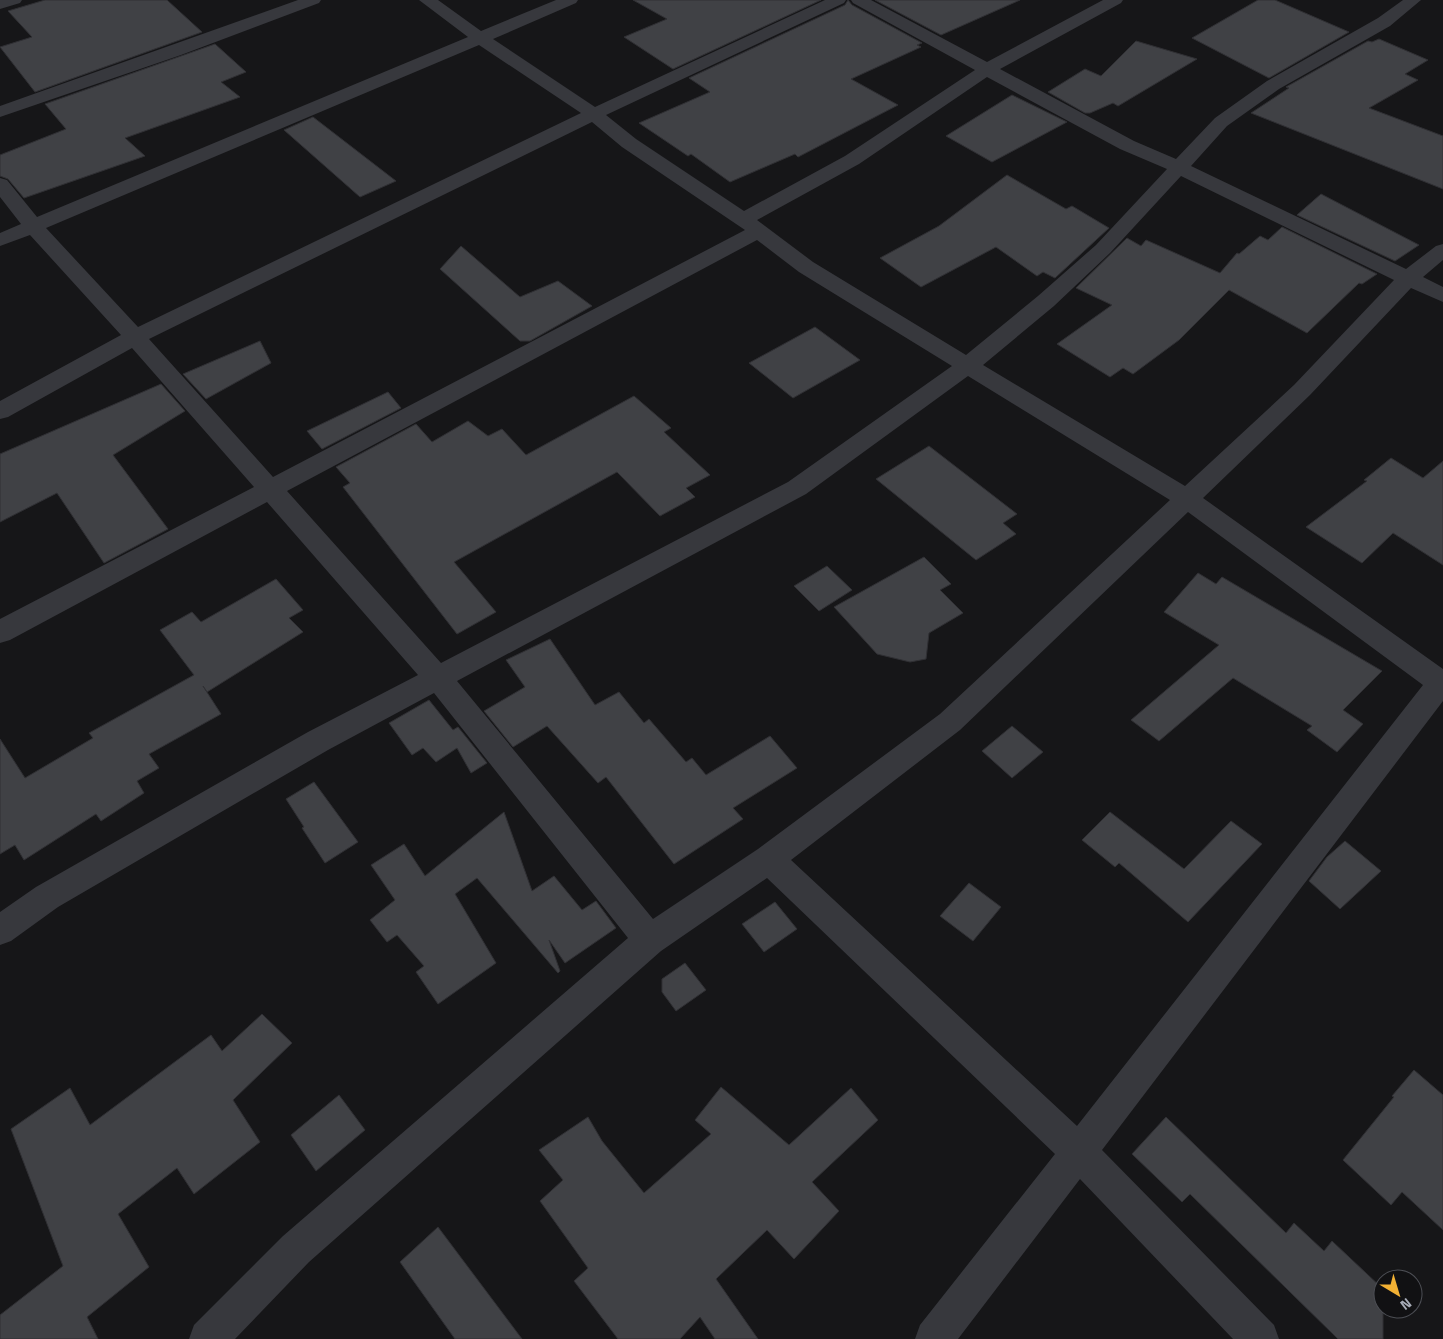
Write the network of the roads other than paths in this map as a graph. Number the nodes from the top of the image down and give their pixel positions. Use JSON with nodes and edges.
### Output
{"nodes":[{"id":1,"x":14,"y":0,"type":"edge"},
{"id":2,"x":313,"y":0,"type":"edge"},
{"id":3,"x":427,"y":0,"type":"edge"},
{"id":4,"x":570,"y":0,"type":"edge"},
{"id":5,"x":838,"y":0,"type":"edge"},
{"id":6,"x":859,"y":0,"type":"edge"},
{"id":7,"x":1115,"y":0,"type":"edge"},
{"id":8,"x":1413,"y":0,"type":"edge"},
{"id":9,"x":0,"y":4,"type":"edge"},
{"id":10,"x":480,"y":38,"type":"junction"},
{"id":11,"x":987,"y":69,"type":"junction"},
{"id":12,"x":0,"y":112,"type":"edge"},
{"id":13,"x":594,"y":114,"type":"junction"},
{"id":14,"x":1180,"y":168,"type":"junction"},
{"id":15,"x":0,"y":184,"type":"edge"},
{"id":16,"x":750,"y":225,"type":"junction"},
{"id":17,"x":33,"y":226,"type":"junction"},
{"id":18,"x":0,"y":240,"type":"edge"},
{"id":19,"x":1443,"y":250,"type":"edge"},
{"id":20,"x":1408,"y":278,"type":"junction"},
{"id":21,"x":1443,"y":295,"type":"edge"},
{"id":22,"x":135,"y":336,"type":"junction"},
{"id":23,"x":968,"y":365,"type":"junction"},
{"id":24,"x":0,"y":411,"type":"edge"},
{"id":25,"x":270,"y":488,"type":"junction"},
{"id":26,"x":1187,"y":499,"type":"junction"},
{"id":27,"x":0,"y":632,"type":"edge"},
{"id":28,"x":438,"y":678,"type":"junction"},
{"id":29,"x":1442,"y":682,"type":"edge"},
{"id":30,"x":769,"y":859,"type":"junction"},
{"id":31,"x":0,"y":930,"type":"edge"},
{"id":32,"x":650,"y":940,"type":"junction"},
{"id":33,"x":1078,"y":1151,"type":"junction"},
{"id":34,"x":208,"y":1339,"type":"edge"},
{"id":35,"x":934,"y":1339,"type":"edge"},
{"id":36,"x":1260,"y":1339,"type":"edge"}],
"edges":[{"from":1,"to":9,"type":"street"},
{"from":2,"to":12,"type":"street"},
{"from":3,"to":10,"type":"street"},
{"from":4,"to":10,"type":"street"},
{"from":5,"to":13,"type":"street"},
{"from":6,"to":11,"type":"street"},
{"from":7,"to":11,"type":"street"},
{"from":8,"to":14,"type":"street"},
{"from":10,"to":13,"type":"street"},
{"from":10,"to":17,"type":"street"},
{"from":11,"to":14,"type":"street"},
{"from":11,"to":16,"type":"street"},
{"from":13,"to":16,"type":"street"},
{"from":13,"to":22,"type":"street"},
{"from":14,"to":20,"type":"street"},
{"from":14,"to":23,"type":"street"},
{"from":15,"to":17,"type":"street"},
{"from":16,"to":23,"type":"street"},
{"from":16,"to":25,"type":"street"},
{"from":17,"to":18,"type":"street"},
{"from":17,"to":22,"type":"street"},
{"from":19,"to":20,"type":"street"},
{"from":20,"to":21,"type":"street"},
{"from":20,"to":26,"type":"street"},
{"from":22,"to":24,"type":"street"},
{"from":22,"to":25,"type":"street"},
{"from":23,"to":26,"type":"street"},
{"from":23,"to":28,"type":"street"},
{"from":25,"to":27,"type":"street"},
{"from":25,"to":28,"type":"street"},
{"from":26,"to":29,"type":"street"},
{"from":26,"to":30,"type":"street"},
{"from":28,"to":31,"type":"street"},
{"from":28,"to":32,"type":"street"},
{"from":29,"to":33,"type":"street"},
{"from":30,"to":32,"type":"street"},
{"from":30,"to":33,"type":"street"},
{"from":32,"to":34,"type":"street"},
{"from":33,"to":35,"type":"street"},
{"from":33,"to":36,"type":"street"}]}
